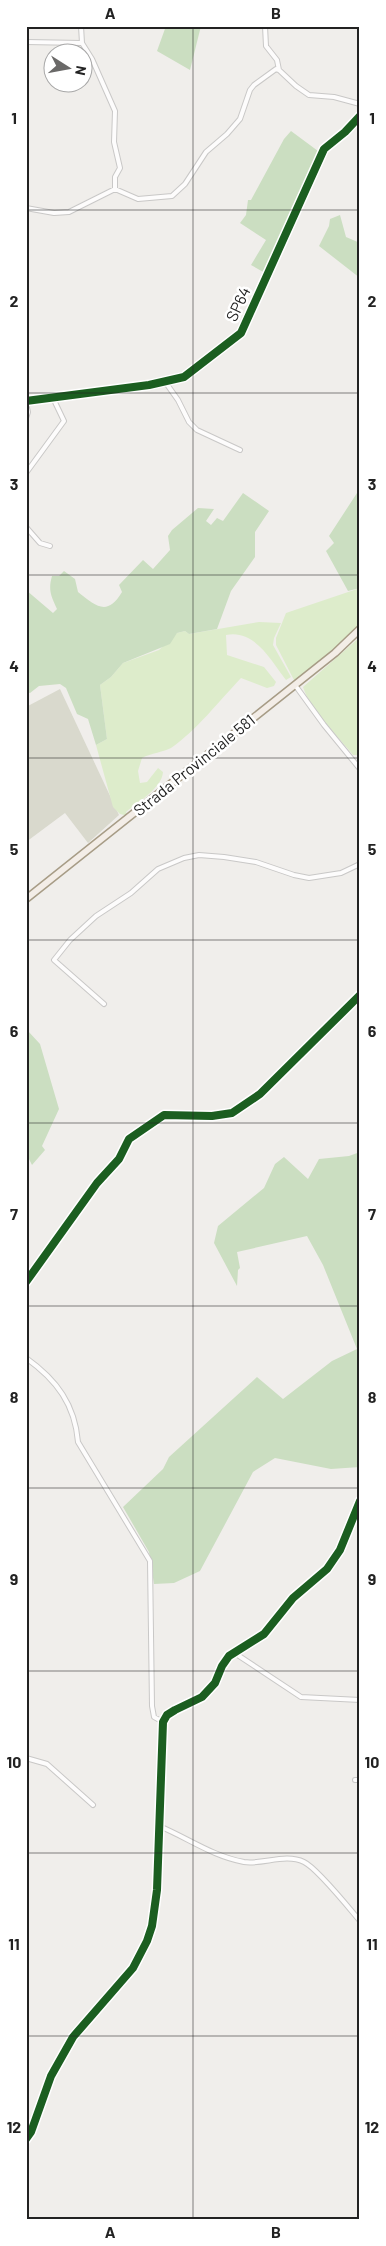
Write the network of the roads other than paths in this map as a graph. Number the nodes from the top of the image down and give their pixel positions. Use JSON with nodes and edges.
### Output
{"nodes":[{"id":1,"x":81,"y":26,"type":"edge"},
{"id":2,"x":265,"y":26,"type":"edge"},
{"id":3,"x":26,"y":42,"type":"edge"},
{"id":4,"x":42,"y":42,"type":"edge"},
{"id":5,"x":82,"y":42,"type":"edge"},
{"id":6,"x":92,"y":59,"type":"edge"},
{"id":7,"x":280,"y":70,"type":"junction"},
{"id":8,"x":360,"y":104,"type":"edge"},
{"id":9,"x":360,"y":116,"type":"edge"},
{"id":10,"x":115,"y":188,"type":"junction"},
{"id":11,"x":26,"y":208,"type":"edge"},
{"id":12,"x":166,"y":383,"type":"junction"},
{"id":13,"x":53,"y":398,"type":"junction"},
{"id":14,"x":26,"y":402,"type":"edge"},
{"id":15,"x":26,"y":418,"type":"edge"},
{"id":16,"x":240,"y":450,"type":"dead end"},
{"id":17,"x":26,"y":473,"type":"edge"},
{"id":18,"x":26,"y":526,"type":"edge"},
{"id":19,"x":50,"y":546,"type":"dead end"},
{"id":20,"x":360,"y":629,"type":"edge"},
{"id":21,"x":295,"y":685,"type":"junction"},
{"id":22,"x":360,"y":769,"type":"edge"},
{"id":23,"x":360,"y":864,"type":"edge"},
{"id":24,"x":26,"y":899,"type":"edge"},
{"id":25,"x":360,"y":995,"type":"edge"},
{"id":26,"x":104,"y":1004,"type":"dead end"},
{"id":27,"x":26,"y":1282,"type":"edge"},
{"id":28,"x":26,"y":1358,"type":"edge"},
{"id":29,"x":360,"y":1501,"type":"edge"},
{"id":30,"x":233,"y":1652,"type":"junction"},
{"id":31,"x":360,"y":1700,"type":"edge"},
{"id":32,"x":163,"y":1722,"type":"junction"},
{"id":33,"x":26,"y":1758,"type":"edge"},
{"id":34,"x":93,"y":1805,"type":"dead end"},
{"id":35,"x":158,"y":1826,"type":"junction"},
{"id":36,"x":360,"y":1921,"type":"edge"},
{"id":37,"x":26,"y":2139,"type":"edge"}],
"edges":[{"from":1,"to":5,"type":"street"},
{"from":2,"to":7,"type":"street"},
{"from":3,"to":4,"type":"street"},
{"from":6,"to":10,"type":"street"},
{"from":7,"to":8,"type":"street"},
{"from":7,"to":10,"type":"street"},
{"from":9,"to":12,"type":"street","name":"SP64","number":"SP64"},
{"from":10,"to":11,"type":"street"},
{"from":12,"to":13,"type":"street","name":"SP64","number":"SP64"},
{"from":12,"to":16,"type":"street"},
{"from":13,"to":14,"type":"street","name":"SP64","number":"SP64"},
{"from":13,"to":17,"type":"street"},
{"from":14,"to":15,"type":"street"},
{"from":18,"to":19,"type":"street"},
{"from":20,"to":21,"type":"main road","name":"Strada Provinciale 581"},
{"from":21,"to":22,"type":"street"},
{"from":21,"to":24,"type":"main road","name":"Strada Provinciale 581"},
{"from":23,"to":26,"type":"street"},
{"from":25,"to":27,"type":"street"},
{"from":28,"to":32,"type":"street"},
{"from":29,"to":30,"type":"street"},
{"from":30,"to":31,"type":"street"},
{"from":30,"to":32,"type":"street"},
{"from":32,"to":35,"type":"street"},
{"from":33,"to":34,"type":"street"},
{"from":35,"to":36,"type":"street"},
{"from":35,"to":37,"type":"street"}]}
